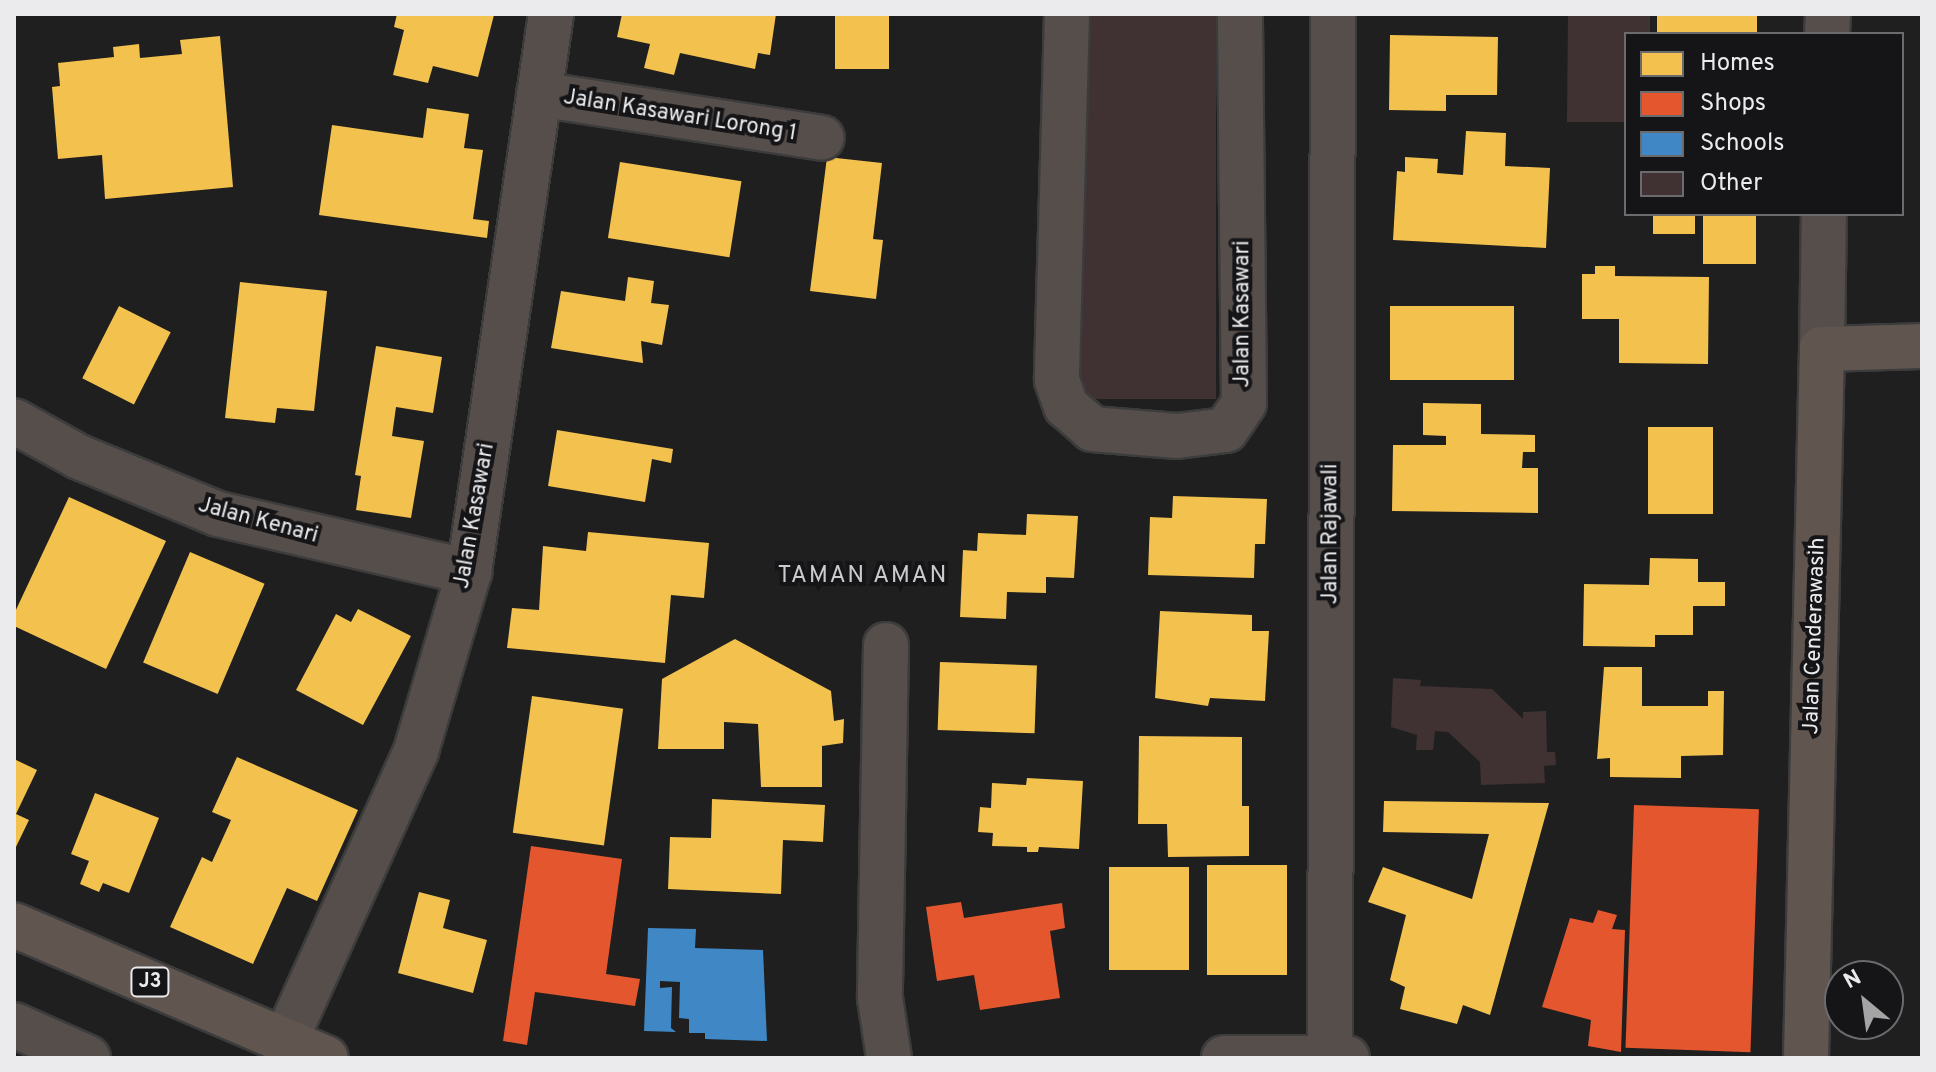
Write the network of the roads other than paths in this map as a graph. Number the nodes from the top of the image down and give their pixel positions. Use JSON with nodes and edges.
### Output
{"nodes":[{"id":1,"x":551,"y":14,"type":"edge"},
{"id":2,"x":1067,"y":14,"type":"edge"},
{"id":3,"x":1240,"y":14,"type":"edge"},
{"id":4,"x":1333,"y":14,"type":"edge"},
{"id":5,"x":539,"y":94,"type":"junction"},
{"id":6,"x":822,"y":138,"type":"dead end"},
{"id":7,"x":1824,"y":216,"type":"edge"},
{"id":8,"x":1922,"y":346,"type":"edge"},
{"id":9,"x":1822,"y":349,"type":"junction"},
{"id":10,"x":14,"y":421,"type":"edge"},
{"id":11,"x":469,"y":572,"type":"junction"},
{"id":12,"x":886,"y":645,"type":"dead end"},
{"id":13,"x":14,"y":925,"type":"edge"},
{"id":14,"x":14,"y":952,"type":"edge"},
{"id":15,"x":14,"y":1025,"type":"edge"},
{"id":16,"x":1806,"y":1044,"type":"edge"},
{"id":17,"x":273,"y":1048,"type":"edge"},
{"id":18,"x":1335,"y":1057,"type":"edge"},
{"id":19,"x":88,"y":1058,"type":"edge"},
{"id":20,"x":326,"y":1058,"type":"edge"},
{"id":21,"x":889,"y":1058,"type":"edge"},
{"id":22,"x":1224,"y":1058,"type":"edge"},
{"id":23,"x":1773,"y":1058,"type":"edge"}],
"edges":[{"from":1,"to":5,"type":"street","name":"Jalan Kasawari"},
{"from":2,"to":3,"type":"street","name":"Jalan Kasawari"},
{"from":4,"to":18,"type":"street","name":"Jalan Rajawali"},
{"from":5,"to":6,"type":"street","name":"Jalan Kasawari Lorong 1"},
{"from":5,"to":11,"type":"street","name":"Jalan Kasawari"},
{"from":7,"to":9,"type":"street","name":"Jalan Cenderawasih"},
{"from":8,"to":9,"type":"main road"},
{"from":9,"to":16,"type":"main road","name":"Jalan Cenderawasih"},
{"from":10,"to":11,"type":"street","name":"Jalan Kenari"},
{"from":11,"to":17,"type":"street","name":"Jalan Kasawari"},
{"from":12,"to":21,"type":"street"},
{"from":13,"to":17,"type":"main road","number":"J3"},
{"from":14,"to":17,"type":"main road","number":"J3"},
{"from":15,"to":19,"type":"street"},
{"from":16,"to":23,"type":"main road"},
{"from":17,"to":20,"type":"main road","number":"J3"},
{"from":18,"to":22,"type":"street"}]}
